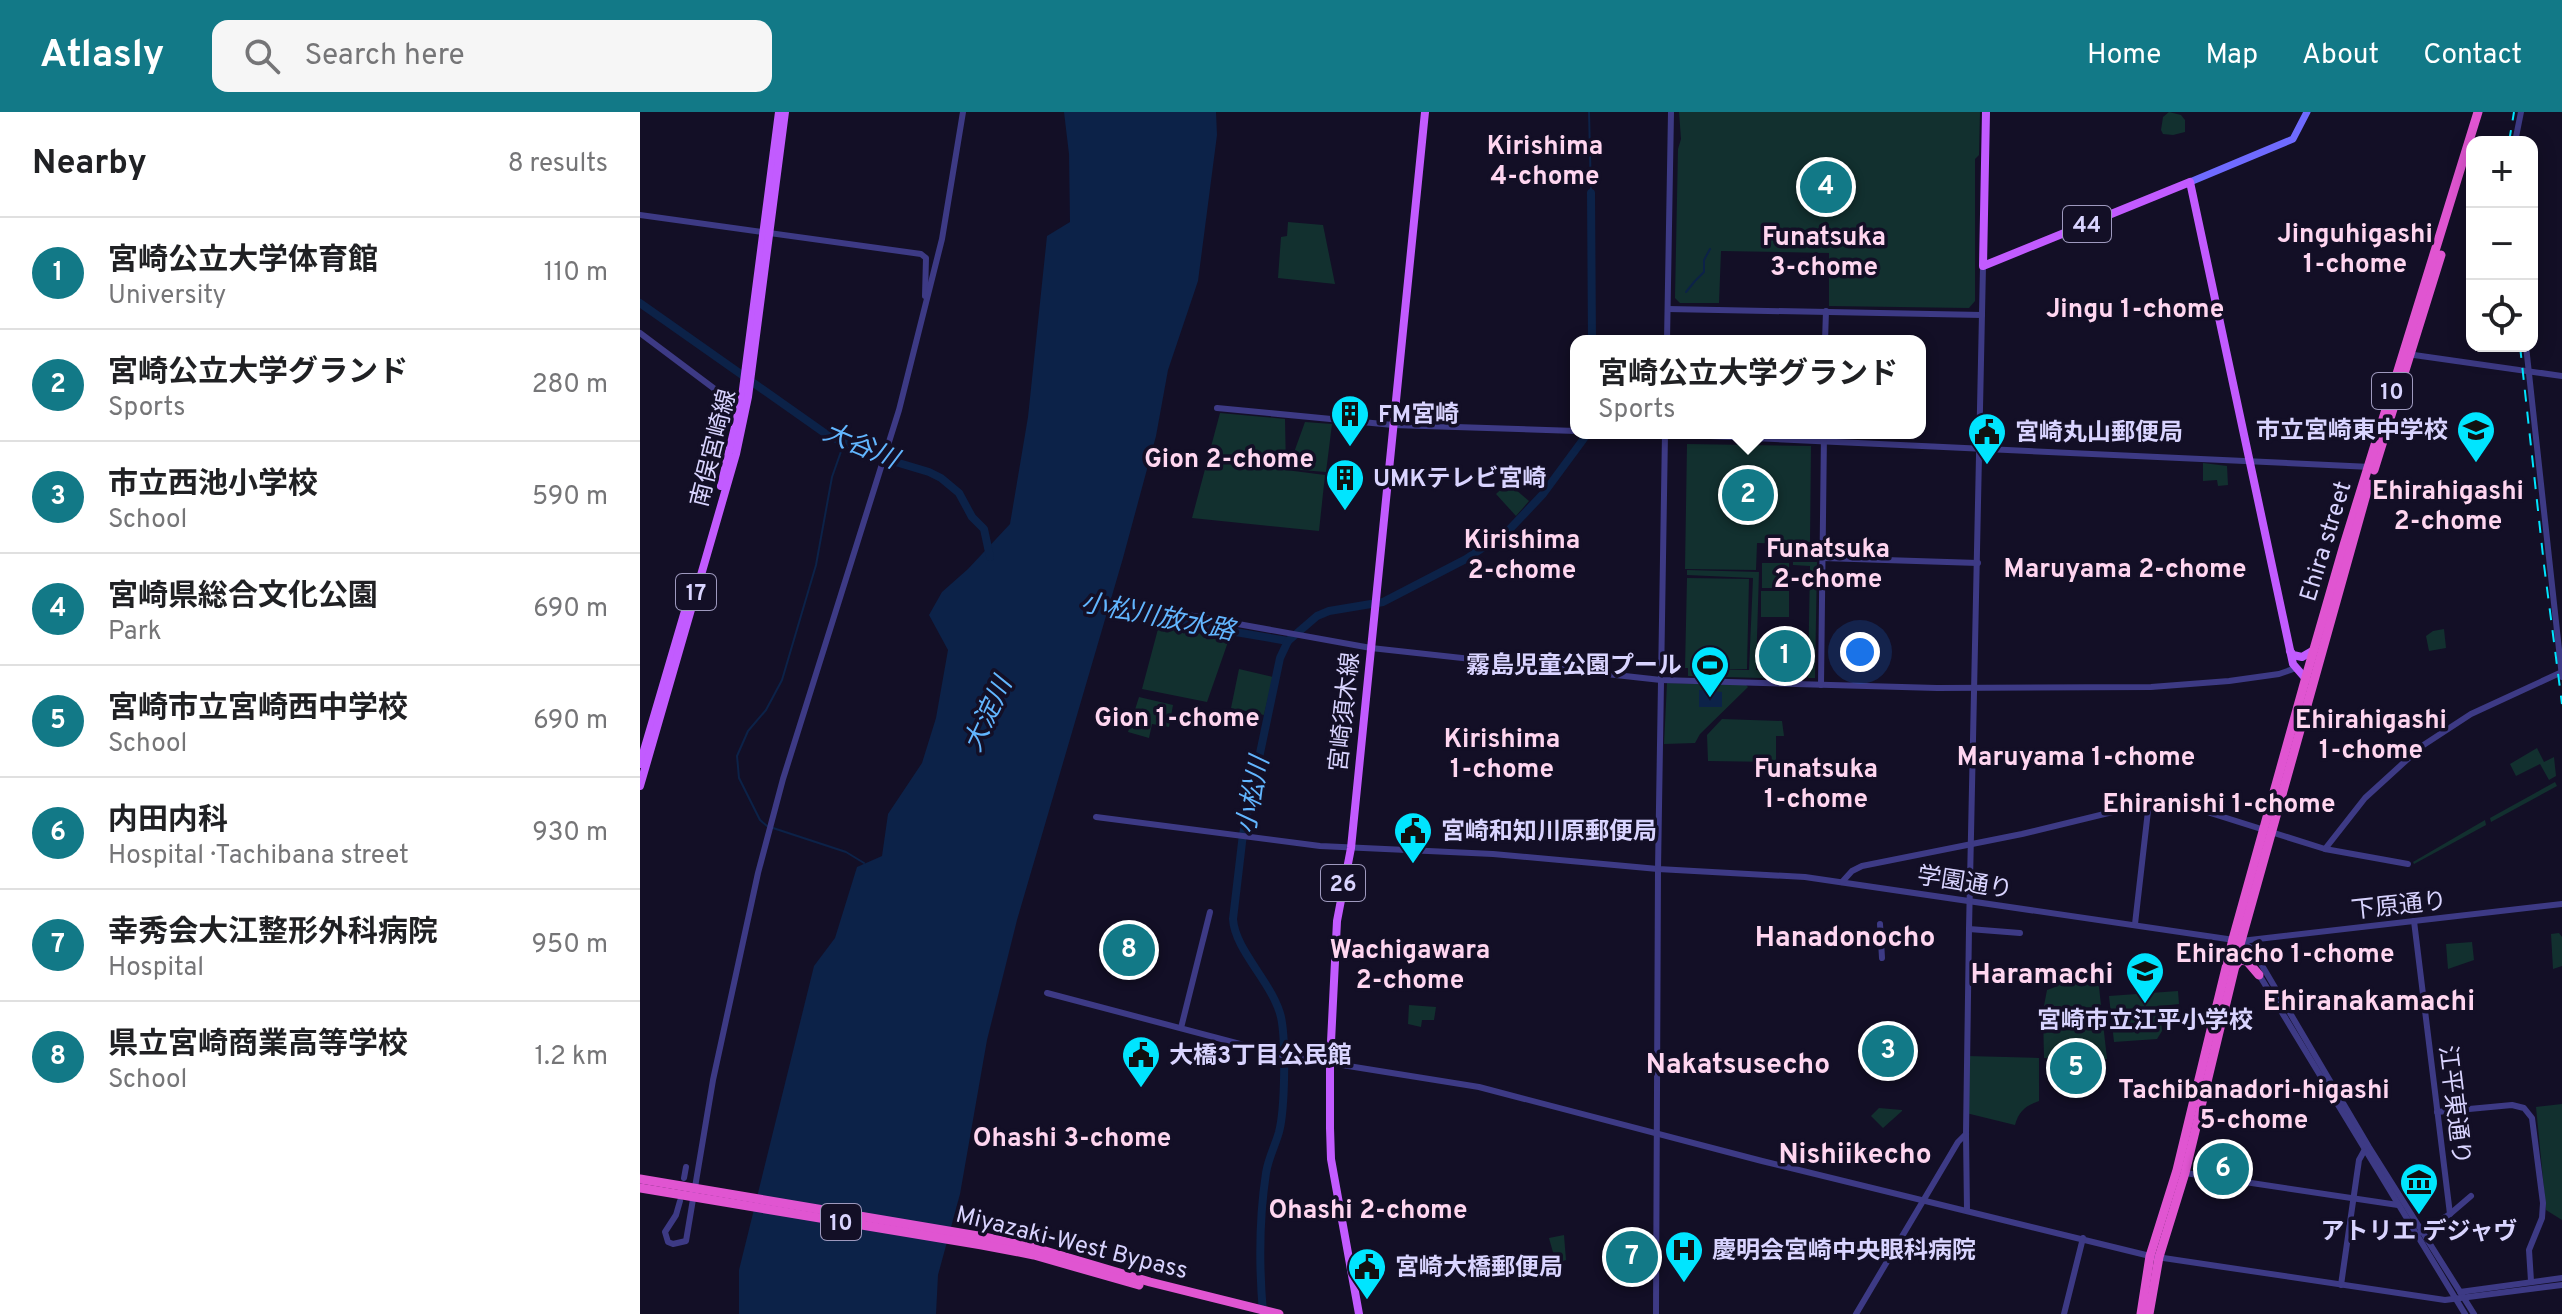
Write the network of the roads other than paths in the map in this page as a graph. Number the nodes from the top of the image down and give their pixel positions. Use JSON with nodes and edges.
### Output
{"nodes":[{"id":1,"x":782,"y":112,"type":"edge"},
{"id":2,"x":963,"y":112,"type":"edge"},
{"id":3,"x":1425,"y":112,"type":"edge"},
{"id":4,"x":1671,"y":112,"type":"edge"},
{"id":5,"x":1986,"y":112,"type":"edge"},
{"id":6,"x":2307,"y":112,"type":"edge"},
{"id":7,"x":2481,"y":112,"type":"edge"},
{"id":8,"x":2521,"y":112,"type":"edge"},
{"id":9,"x":2476,"y":136,"type":"edge"},
{"id":10,"x":2516,"y":136,"type":"edge"},
{"id":11,"x":2466,"y":171,"type":"edge"},
{"id":12,"x":2190,"y":182,"type":"junction"},
{"id":13,"x":640,"y":215,"type":"edge"},
{"id":14,"x":766,"y":232,"type":"junction"},
{"id":15,"x":1983,"y":266,"type":"junction"},
{"id":16,"x":927,"y":298,"type":"junction"},
{"id":17,"x":1668,"y":309,"type":"junction"},
{"id":18,"x":1826,"y":311,"type":"junction"},
{"id":19,"x":1982,"y":315,"type":"junction"},
{"id":20,"x":640,"y":333,"type":"edge"},
{"id":21,"x":1667,"y":335,"type":"edge"},
{"id":22,"x":1825,"y":335,"type":"edge"},
{"id":23,"x":2526,"y":352,"type":"edge"},
{"id":24,"x":2407,"y":354,"type":"junction"},
{"id":25,"x":2528,"y":372,"type":"junction"},
{"id":26,"x":2562,"y":376,"type":"edge"},
{"id":27,"x":744,"y":401,"type":"junction"},
{"id":28,"x":1217,"y":408,"type":"dead end"},
{"id":29,"x":1393,"y":425,"type":"junction"},
{"id":30,"x":1570,"y":431,"type":"edge"},
{"id":31,"x":1665,"y":439,"type":"edge"},
{"id":32,"x":1764,"y":439,"type":"edge"},
{"id":33,"x":1824,"y":442,"type":"junction"},
{"id":34,"x":1980,"y":449,"type":"junction"},
{"id":35,"x":2250,"y":463,"type":"junction"},
{"id":36,"x":2371,"y":467,"type":"junction"},
{"id":37,"x":1823,"y":558,"type":"junction"},
{"id":38,"x":1978,"y":563,"type":"junction"},
{"id":39,"x":1160,"y":610,"type":"dead end"},
{"id":40,"x":1371,"y":648,"type":"junction"},
{"id":41,"x":2314,"y":650,"type":"junction"},
{"id":42,"x":2292,"y":659,"type":"junction"},
{"id":43,"x":2562,"y":674,"type":"edge"},
{"id":44,"x":2309,"y":676,"type":"junction"},
{"id":45,"x":1661,"y":680,"type":"junction"},
{"id":46,"x":1821,"y":685,"type":"junction"},
{"id":47,"x":1975,"y":688,"type":"junction"},
{"id":48,"x":640,"y":764,"type":"edge"},
{"id":49,"x":640,"y":786,"type":"edge"},
{"id":50,"x":2149,"y":802,"type":"junction"},
{"id":51,"x":1096,"y":817,"type":"dead end"},
{"id":52,"x":2268,"y":831,"type":"junction"},
{"id":53,"x":1971,"y":845,"type":"junction"},
{"id":54,"x":1351,"y":848,"type":"junction"},
{"id":55,"x":2325,"y":849,"type":"junction"},
{"id":56,"x":2408,"y":864,"type":"dead end"},
{"id":57,"x":1658,"y":869,"type":"junction"},
{"id":58,"x":1842,"y":882,"type":"junction"},
{"id":59,"x":1969,"y":901,"type":"junction"},
{"id":60,"x":2562,"y":904,"type":"edge"},
{"id":61,"x":1210,"y":912,"type":"dead end"},
{"id":62,"x":2414,"y":921,"type":"junction"},
{"id":63,"x":1880,"y":924,"type":"dead end"},
{"id":64,"x":2135,"y":924,"type":"junction"},
{"id":65,"x":1969,"y":929,"type":"junction"},
{"id":66,"x":2020,"y":933,"type":"dead end"},
{"id":67,"x":2237,"y":940,"type":"junction"},
{"id":68,"x":1882,"y":958,"type":"dead end"},
{"id":69,"x":2235,"y":966,"type":"junction"},
{"id":70,"x":2259,"y":975,"type":"junction"},
{"id":71,"x":1047,"y":993,"type":"dead end"},
{"id":72,"x":1181,"y":1028,"type":"junction"},
{"id":73,"x":1330,"y":1062,"type":"junction"},
{"id":74,"x":2437,"y":1112,"type":"junction"},
{"id":75,"x":1657,"y":1134,"type":"junction"},
{"id":76,"x":1966,"y":1134,"type":"junction"},
{"id":77,"x":2364,"y":1151,"type":"junction"},
{"id":78,"x":686,"y":1167,"type":"dead end"},
{"id":79,"x":2185,"y":1173,"type":"junction"},
{"id":80,"x":684,"y":1178,"type":"dead end"},
{"id":81,"x":640,"y":1179,"type":"edge"},
{"id":82,"x":640,"y":1188,"type":"edge"},
{"id":83,"x":699,"y":1193,"type":"junction"},
{"id":84,"x":2471,"y":1196,"type":"dead end"},
{"id":85,"x":2354,"y":1199,"type":"junction"},
{"id":86,"x":1923,"y":1200,"type":"junction"},
{"id":87,"x":680,"y":1201,"type":"dead end"},
{"id":88,"x":2398,"y":1205,"type":"junction"},
{"id":89,"x":1967,"y":1210,"type":"junction"},
{"id":90,"x":2450,"y":1214,"type":"junction"},
{"id":91,"x":2414,"y":1230,"type":"junction"},
{"id":92,"x":2423,"y":1232,"type":"junction"},
{"id":93,"x":2083,"y":1238,"type":"junction"},
{"id":94,"x":2154,"y":1256,"type":"junction"},
{"id":95,"x":2562,"y":1278,"type":"edge"},
{"id":96,"x":2531,"y":1281,"type":"junction"},
{"id":97,"x":2341,"y":1285,"type":"junction"},
{"id":98,"x":2562,"y":1285,"type":"edge"},
{"id":99,"x":2463,"y":1293,"type":"junction"},
{"id":100,"x":2455,"y":1297,"type":"junction"},
{"id":101,"x":1259,"y":1311,"type":"edge"},
{"id":102,"x":1279,"y":1314,"type":"edge"},
{"id":103,"x":1359,"y":1314,"type":"edge"},
{"id":104,"x":1656,"y":1314,"type":"edge"},
{"id":105,"x":1856,"y":1314,"type":"edge"},
{"id":106,"x":2064,"y":1314,"type":"edge"},
{"id":107,"x":2141,"y":1314,"type":"edge"},
{"id":108,"x":2149,"y":1314,"type":"edge"},
{"id":109,"x":2465,"y":1314,"type":"edge"},
{"id":110,"x":2474,"y":1314,"type":"edge"}],
"edges":[{"from":1,"to":14,"type":"main road","name":"南俣宮崎線","number":"17"},
{"from":2,"to":16,"type":"street"},
{"from":3,"to":29,"type":"main road","name":"宮崎須木線","number":"26"},
{"from":4,"to":17,"type":"street"},
{"from":5,"to":15,"type":"main road"},
{"from":6,"to":12,"type":"main road"},
{"from":7,"to":9,"type":"highway","name":"Ehira street","number":"10"},
{"from":7,"to":24,"type":"highway","name":"Ehira street","number":"10"},
{"from":8,"to":10,"type":"street"},
{"from":11,"to":24,"type":"highway","name":"Ehira street","number":"10"},
{"from":12,"to":15,"type":"main road","number":"44"},
{"from":12,"to":35,"type":"main road"},
{"from":13,"to":14,"type":"street"},
{"from":14,"to":16,"type":"street"},
{"from":14,"to":27,"type":"main road","name":"南俣宮崎線","number":"17"},
{"from":15,"to":19,"type":"street"},
{"from":16,"to":83,"type":"street"},
{"from":17,"to":18,"type":"street"},
{"from":17,"to":21,"type":"street"},
{"from":18,"to":19,"type":"street"},
{"from":18,"to":22,"type":"street"},
{"from":19,"to":34,"type":"street"},
{"from":20,"to":27,"type":"street"},
{"from":23,"to":25,"type":"street"},
{"from":24,"to":25,"type":"street"},
{"from":24,"to":36,"type":"highway","name":"Ehira street","number":"10"},
{"from":25,"to":26,"type":"street"},
{"from":25,"to":43,"type":"street"},
{"from":27,"to":48,"type":"main road","name":"南俣宮崎線","number":"17"},
{"from":27,"to":49,"type":"main road","name":"南俣宮崎線","number":"17"},
{"from":28,"to":29,"type":"street"},
{"from":29,"to":30,"type":"street"},
{"from":29,"to":40,"type":"main road","name":"宮崎須木線","number":"26"},
{"from":31,"to":45,"type":"street"},
{"from":32,"to":33,"type":"street"},
{"from":33,"to":34,"type":"street"},
{"from":33,"to":37,"type":"street"},
{"from":34,"to":35,"type":"street"},
{"from":34,"to":38,"type":"street"},
{"from":35,"to":36,"type":"street"},
{"from":35,"to":42,"type":"main road"},
{"from":36,"to":41,"type":"highway","name":"Ehira street","number":"10"},
{"from":36,"to":44,"type":"highway","name":"Ehira street","number":"10"},
{"from":37,"to":38,"type":"street"},
{"from":37,"to":46,"type":"street"},
{"from":38,"to":47,"type":"street"},
{"from":39,"to":40,"type":"street"},
{"from":40,"to":45,"type":"street"},
{"from":40,"to":54,"type":"main road","name":"宮崎須木線","number":"26"},
{"from":41,"to":42,"type":"main road"},
{"from":41,"to":44,"type":"highway","name":"Ehira street","number":"10"},
{"from":42,"to":44,"type":"main road"},
{"from":42,"to":47,"type":"street"},
{"from":43,"to":55,"type":"street"},
{"from":44,"to":52,"type":"highway","name":"Ehira street","number":"10"},
{"from":45,"to":46,"type":"street"},
{"from":45,"to":57,"type":"street"},
{"from":46,"to":47,"type":"street"},
{"from":47,"to":53,"type":"street"},
{"from":50,"to":52,"type":"street"},
{"from":50,"to":53,"type":"street"},
{"from":50,"to":64,"type":"street"},
{"from":51,"to":54,"type":"street","name":"学園通り"},
{"from":52,"to":55,"type":"street"},
{"from":52,"to":67,"type":"highway","name":"Ehira street","number":"10"},
{"from":53,"to":58,"type":"street"},
{"from":53,"to":59,"type":"street"},
{"from":54,"to":57,"type":"street","name":"学園通り"},
{"from":54,"to":73,"type":"main road","name":"宮崎須木線","number":"26"},
{"from":55,"to":56,"type":"street"},
{"from":57,"to":58,"type":"street","name":"学園通り"},
{"from":57,"to":75,"type":"street"},
{"from":58,"to":59,"type":"street","name":"学園通り"},
{"from":59,"to":64,"type":"street","name":"学園通り"},
{"from":59,"to":65,"type":"street"},
{"from":60,"to":62,"type":"street","name":"下原通り"},
{"from":61,"to":72,"type":"street"},
{"from":62,"to":67,"type":"street","name":"下原通り"},
{"from":62,"to":74,"type":"street","name":"江平東通り"},
{"from":63,"to":68,"type":"street"},
{"from":64,"to":67,"type":"street","name":"学園通り"},
{"from":65,"to":66,"type":"street"},
{"from":65,"to":76,"type":"street"},
{"from":67,"to":69,"type":"highway","number":"10"},
{"from":67,"to":70,"type":"street"},
{"from":67,"to":92,"type":"street"},
{"from":67,"to":94,"type":"highway","number":"10"},
{"from":69,"to":70,"type":"highway"},
{"from":69,"to":79,"type":"highway","number":"10"},
{"from":70,"to":77,"type":"street"},
{"from":71,"to":72,"type":"street"},
{"from":72,"to":73,"type":"street"},
{"from":73,"to":75,"type":"street"},
{"from":73,"to":103,"type":"main road","name":"宮崎須木線","number":"26"},
{"from":74,"to":90,"type":"street","name":"江平東通り"},
{"from":74,"to":96,"type":"street"},
{"from":75,"to":86,"type":"street"},
{"from":75,"to":104,"type":"street"},
{"from":76,"to":86,"type":"street"},
{"from":76,"to":89,"type":"street"},
{"from":77,"to":85,"type":"street"},
{"from":77,"to":88,"type":"street"},
{"from":78,"to":80,"type":"street"},
{"from":79,"to":85,"type":"street"},
{"from":79,"to":94,"type":"highway","number":"10"},
{"from":81,"to":83,"type":"highway","name":"Miyazaki-West Bypass","number":"10"},
{"from":82,"to":83,"type":"highway","name":"Miyazaki-West Bypass","number":"10"},
{"from":83,"to":87,"type":"street"},
{"from":83,"to":101,"type":"highway","name":"Miyazaki-West Bypass","number":"10"},
{"from":84,"to":90,"type":"street"},
{"from":85,"to":88,"type":"street"},
{"from":85,"to":97,"type":"street"},
{"from":86,"to":89,"type":"street"},
{"from":86,"to":105,"type":"street"},
{"from":88,"to":91,"type":"street"},
{"from":89,"to":93,"type":"street"},
{"from":90,"to":92,"type":"street"},
{"from":91,"to":92,"type":"street"},
{"from":91,"to":100,"type":"street"},
{"from":92,"to":99,"type":"street"},
{"from":93,"to":94,"type":"street"},
{"from":93,"to":106,"type":"street"},
{"from":94,"to":97,"type":"street"},
{"from":94,"to":107,"type":"highway","number":"10"},
{"from":94,"to":108,"type":"highway","number":"10"},
{"from":95,"to":96,"type":"street"},
{"from":96,"to":99,"type":"street"},
{"from":97,"to":100,"type":"street"},
{"from":98,"to":99,"type":"street"},
{"from":99,"to":100,"type":"street"},
{"from":99,"to":110,"type":"street"},
{"from":100,"to":109,"type":"street"},
{"from":101,"to":102,"type":"highway","number":"10"}]}
